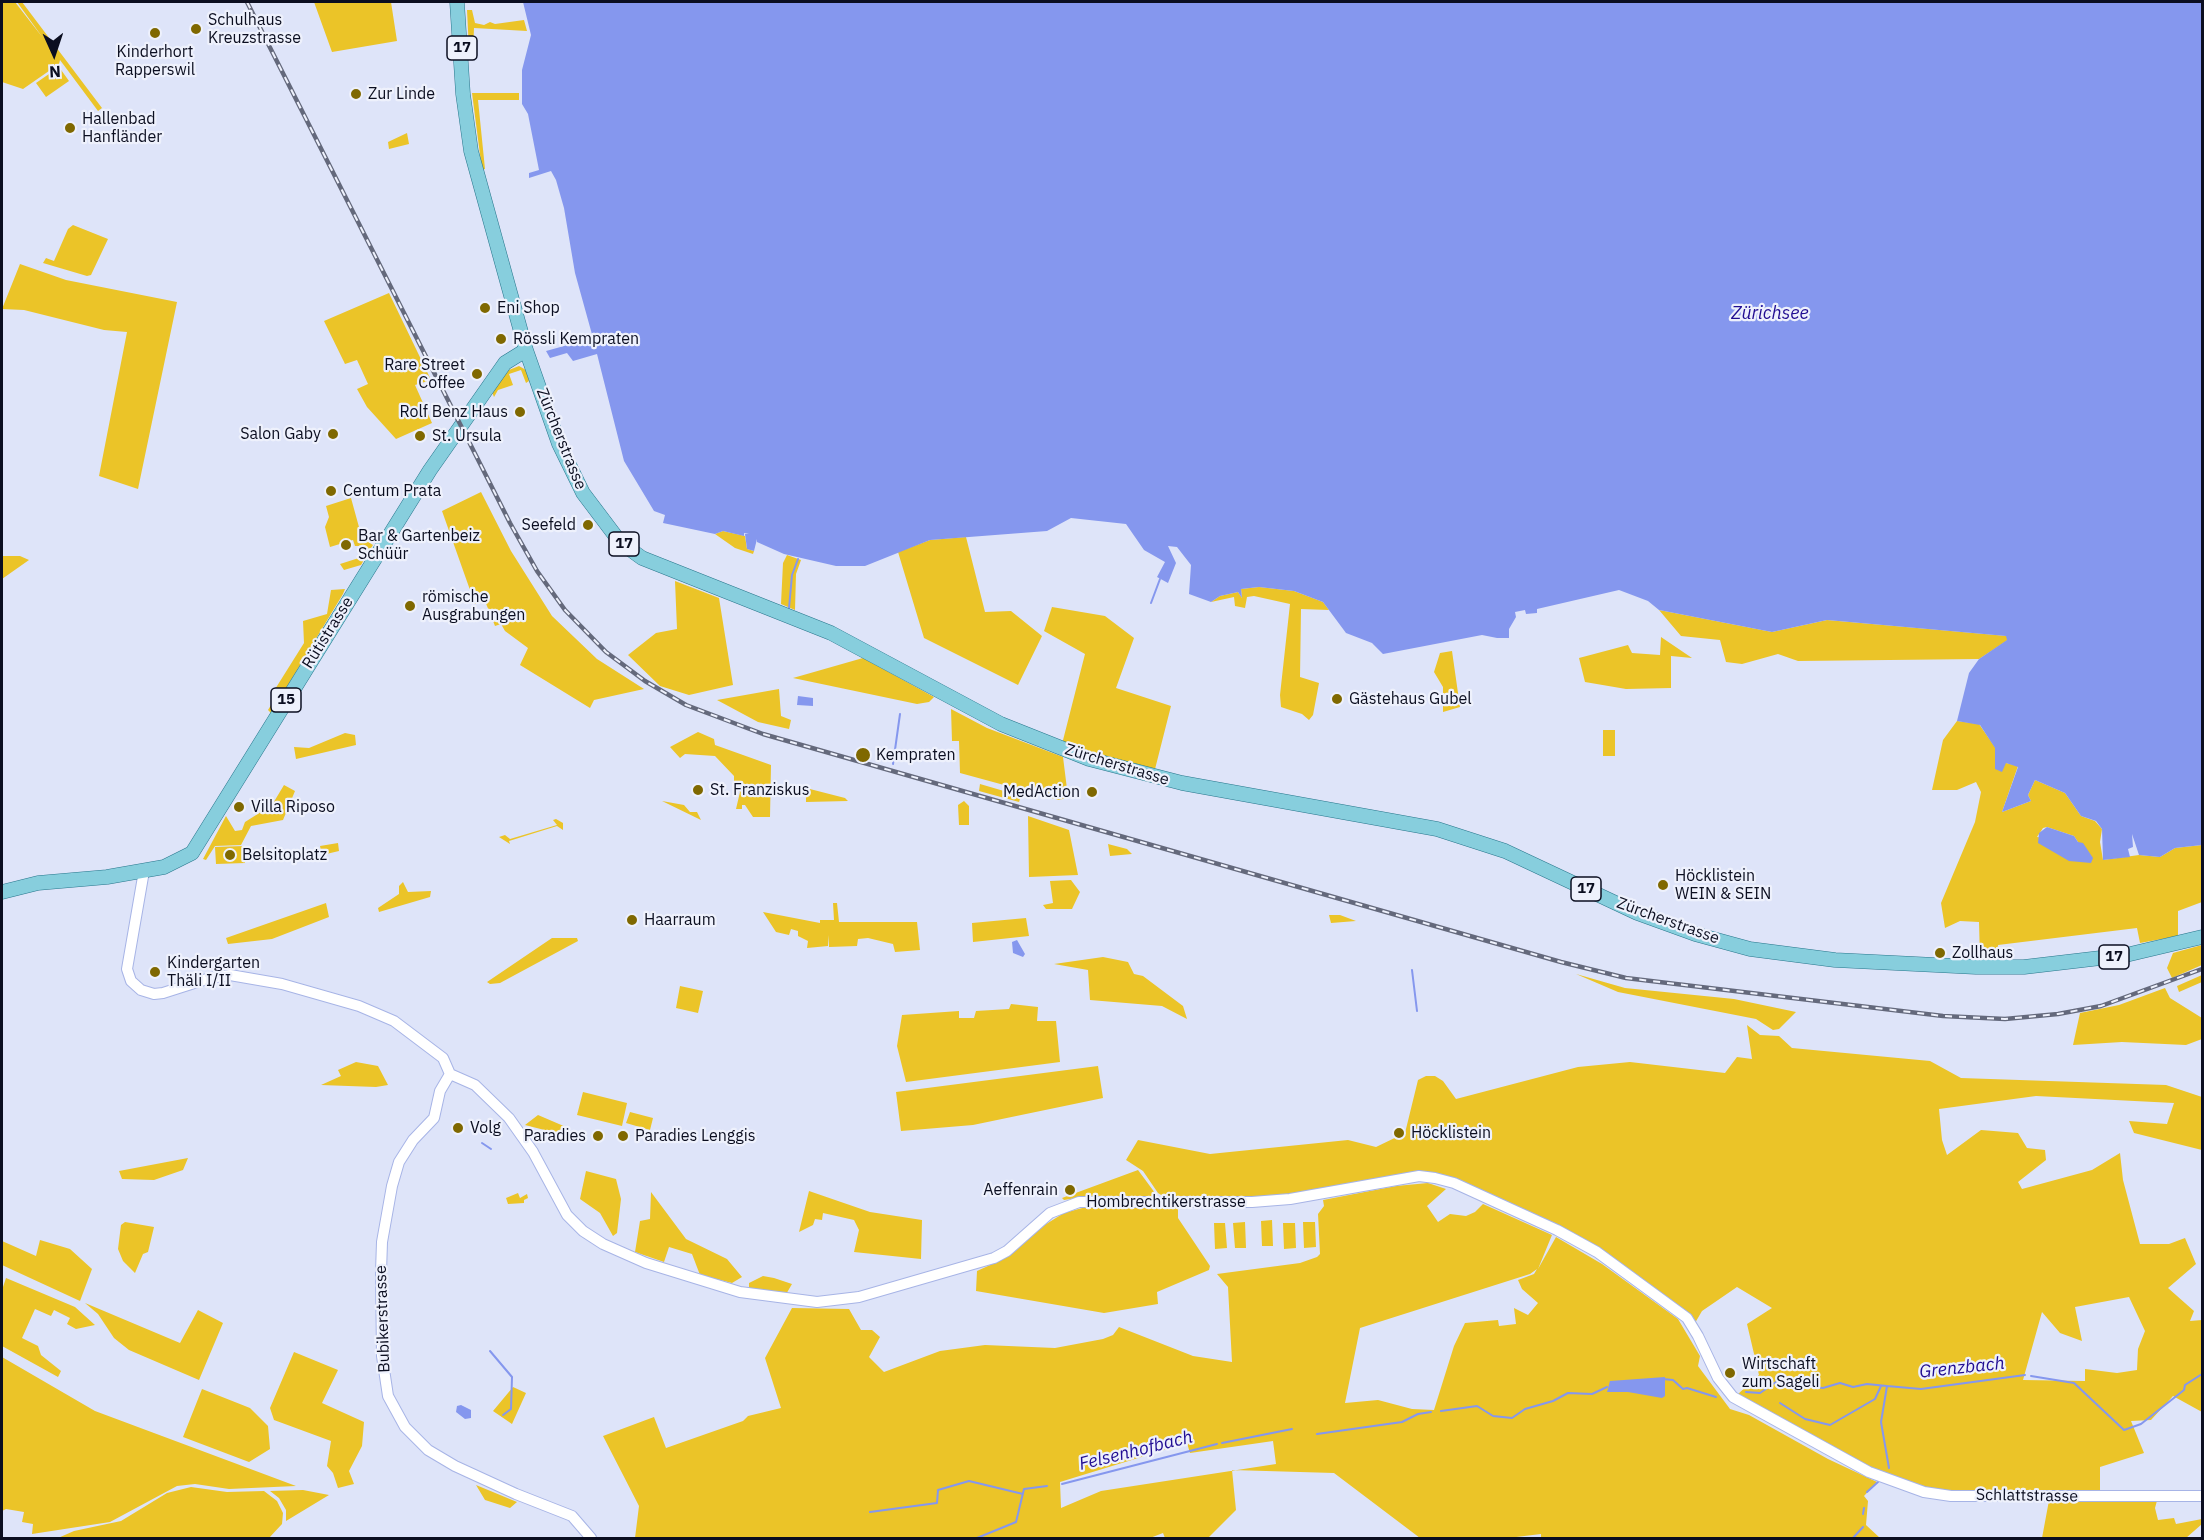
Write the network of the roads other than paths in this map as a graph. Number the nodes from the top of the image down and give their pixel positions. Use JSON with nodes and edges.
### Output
{"nodes":[{"id":1,"x":458,"y":2,"type":"edge"},
{"id":2,"x":526,"y":350,"type":"junction"},
{"id":3,"x":144,"y":871,"type":"junction"},
{"id":4,"x":2,"y":892,"type":"edge"},
{"id":5,"x":2202,"y":937,"type":"edge"},
{"id":6,"x":450,"y":1074,"type":"junction"},
{"id":7,"x":1857,"y":1466,"type":"joint"},
{"id":8,"x":2202,"y":1496,"type":"edge"},
{"id":9,"x":591,"y":1539,"type":"edge"}],
"edges":[{"from":1,"to":2,"type":"main road","name":"Zürcherstrasse","number":"17"},
{"from":2,"to":3,"type":"main road","name":"Rütistrasse","number":"15"},
{"from":2,"to":5,"type":"main road","name":"Zürcherstrasse","number":"17"},
{"from":3,"to":4,"type":"main road","name":"Rütistrasse","number":"15"},
{"from":3,"to":6,"type":"street"},
{"from":6,"to":7,"type":"street","name":"Hombrechtikerstrasse"},
{"from":6,"to":9,"type":"street","name":"Bubikerstrasse"},
{"from":7,"to":8,"type":"street","name":"Schlattstrasse"}]}
